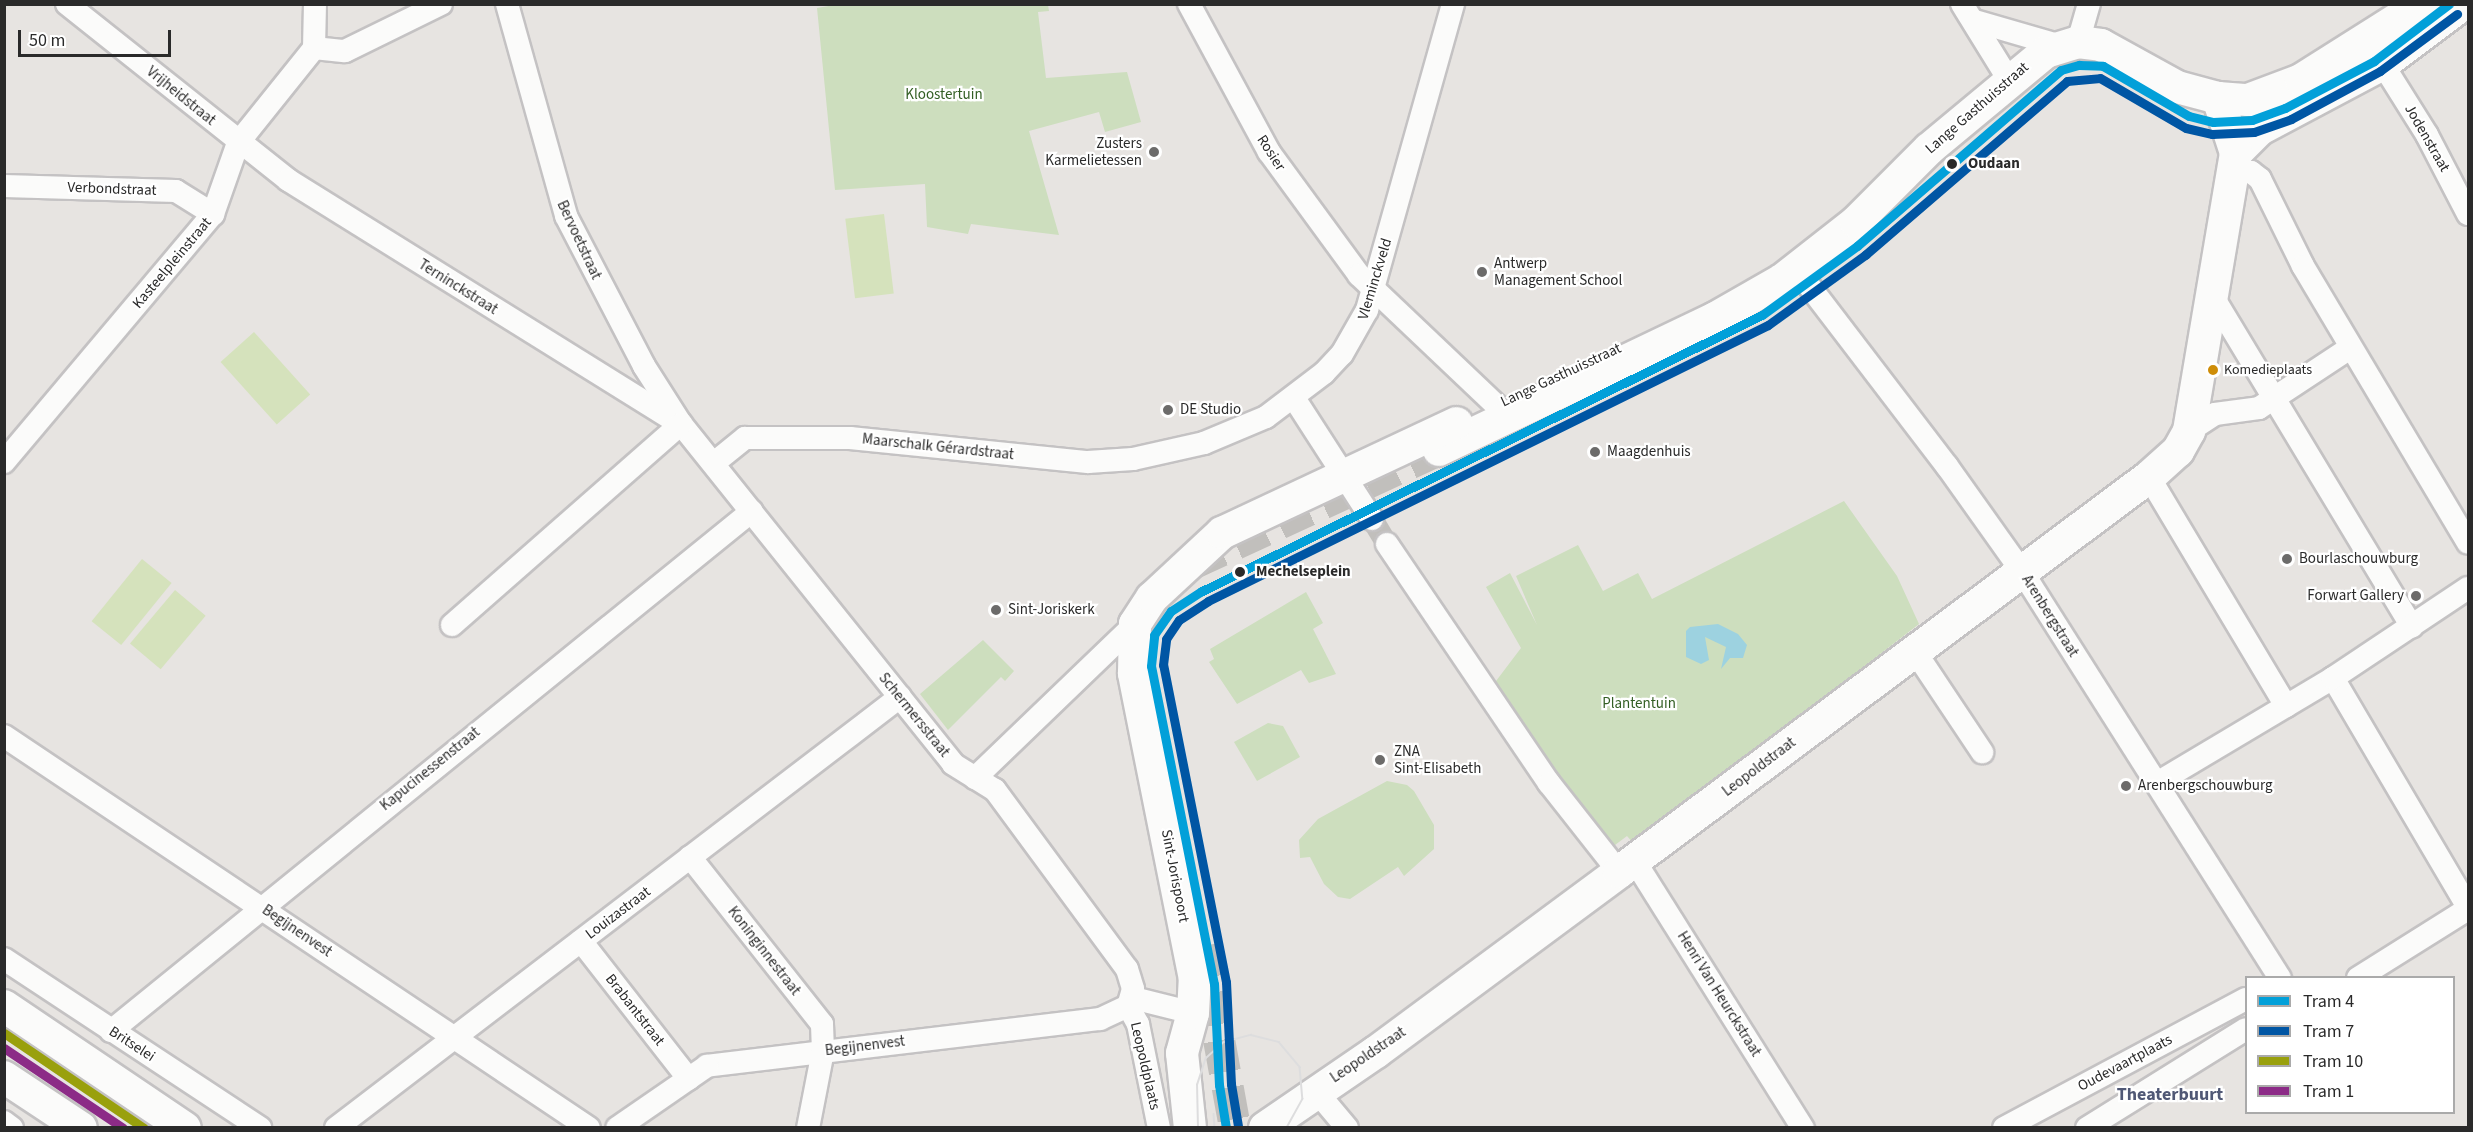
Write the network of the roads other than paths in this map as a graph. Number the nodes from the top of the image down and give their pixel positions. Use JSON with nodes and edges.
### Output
{"nodes":[{"id":1,"x":67,"y":4,"type":"edge"},
{"id":2,"x":315,"y":4,"type":"edge"},
{"id":3,"x":441,"y":4,"type":"edge"},
{"id":4,"x":507,"y":4,"type":"edge"},
{"id":5,"x":1189,"y":4,"type":"edge"},
{"id":6,"x":1453,"y":4,"type":"edge"},
{"id":7,"x":2090,"y":4,"type":"edge"},
{"id":8,"x":2421,"y":4,"type":"edge"},
{"id":9,"x":2463,"y":4,"type":"edge"},
{"id":10,"x":1969,"y":13,"type":"edge"},
{"id":11,"x":2070,"y":44,"type":"junction"},
{"id":12,"x":314,"y":48,"type":"junction"},
{"id":13,"x":2375,"y":52,"type":"junction"},
{"id":14,"x":2009,"y":80,"type":"junction"},
{"id":15,"x":2218,"y":98,"type":"junction"},
{"id":16,"x":238,"y":143,"type":"junction"},
{"id":17,"x":2239,"y":154,"type":"junction"},
{"id":18,"x":4,"y":186,"type":"edge"},
{"id":19,"x":204,"y":209,"type":"junction"},
{"id":20,"x":2469,"y":214,"type":"edge"},
{"id":21,"x":1797,"y":270,"type":"junction"},
{"id":22,"x":1374,"y":289,"type":"junction"},
{"id":23,"x":2213,"y":297,"type":"junction"},
{"id":24,"x":1660,"y":344,"type":"junction"},
{"id":25,"x":2350,"y":348,"type":"junction"},
{"id":26,"x":1294,"y":398,"type":"junction"},
{"id":27,"x":2274,"y":399,"type":"junction"},
{"id":28,"x":1496,"y":405,"type":"junction"},
{"id":29,"x":681,"y":424,"type":"junction"},
{"id":30,"x":2189,"y":431,"type":"junction"},
{"id":31,"x":1439,"y":450,"type":"tunnel mouth"},
{"id":32,"x":1170,"y":453,"type":"joint"},
{"id":33,"x":4,"y":462,"type":"edge"},
{"id":34,"x":714,"y":463,"type":"junction"},
{"id":35,"x":1343,"y":474,"type":"junction"},
{"id":36,"x":2149,"y":477,"type":"junction"},
{"id":37,"x":752,"y":511,"type":"junction"},
{"id":38,"x":1372,"y":519,"type":"tunnel mouth"},
{"id":39,"x":2469,"y":543,"type":"edge"},
{"id":40,"x":1387,"y":544,"type":"tunnel mouth"},
{"id":41,"x":2021,"y":570,"type":"junction"},
{"id":42,"x":2469,"y":588,"type":"edge"},
{"id":43,"x":1135,"y":624,"type":"junction"},
{"id":44,"x":452,"y":625,"type":"dead end"},
{"id":45,"x":2412,"y":627,"type":"junction"},
{"id":46,"x":1914,"y":650,"type":"junction"},
{"id":47,"x":2333,"y":678,"type":"junction"},
{"id":48,"x":900,"y":697,"type":"junction"},
{"id":49,"x":2286,"y":706,"type":"junction"},
{"id":50,"x":4,"y":736,"type":"edge"},
{"id":51,"x":1982,"y":752,"type":"dead end"},
{"id":52,"x":975,"y":778,"type":"junction"},
{"id":53,"x":2157,"y":783,"type":"junction"},
{"id":54,"x":690,"y":857,"type":"junction"},
{"id":55,"x":1627,"y":866,"type":"junction"},
{"id":56,"x":261,"y":906,"type":"junction"},
{"id":57,"x":2469,"y":908,"type":"edge"},
{"id":58,"x":581,"y":941,"type":"junction"},
{"id":59,"x":4,"y":958,"type":"edge"},
{"id":60,"x":2279,"y":976,"type":"edge"},
{"id":61,"x":2361,"y":976,"type":"edge"},
{"id":62,"x":2245,"y":1000,"type":"edge"},
{"id":63,"x":1131,"y":1002,"type":"junction"},
{"id":64,"x":4,"y":1006,"type":"edge"},
{"id":65,"x":1194,"y":1013,"type":"junction"},
{"id":66,"x":2245,"y":1030,"type":"edge"},
{"id":67,"x":111,"y":1031,"type":"junction"},
{"id":68,"x":455,"y":1037,"type":"junction"},
{"id":69,"x":824,"y":1051,"type":"junction"},
{"id":70,"x":4,"y":1077,"type":"edge"},
{"id":71,"x":689,"y":1079,"type":"junction"},
{"id":72,"x":1316,"y":1091,"type":"junction"},
{"id":73,"x":4,"y":1122,"type":"edge"},
{"id":74,"x":2099,"y":1124,"type":"edge"},
{"id":75,"x":12,"y":1128,"type":"edge"},
{"id":76,"x":81,"y":1128,"type":"edge"},
{"id":77,"x":185,"y":1128,"type":"edge"},
{"id":78,"x":260,"y":1128,"type":"edge"},
{"id":79,"x":336,"y":1128,"type":"edge"},
{"id":80,"x":589,"y":1128,"type":"edge"},
{"id":81,"x":617,"y":1128,"type":"edge"},
{"id":82,"x":808,"y":1128,"type":"edge"},
{"id":83,"x":1160,"y":1128,"type":"edge"},
{"id":84,"x":1190,"y":1128,"type":"edge"},
{"id":85,"x":1265,"y":1128,"type":"edge"},
{"id":86,"x":1347,"y":1128,"type":"edge"},
{"id":87,"x":1803,"y":1128,"type":"edge"},
{"id":88,"x":2004,"y":1128,"type":"edge"}],
"edges":[{"from":1,"to":16,"type":"street","name":"Vrijheidstraat"},
{"from":2,"to":12,"type":"street"},
{"from":3,"to":12,"type":"street"},
{"from":4,"to":29,"type":"street","name":"Bervoetstraat"},
{"from":5,"to":22,"type":"street","name":"Rosier"},
{"from":6,"to":22,"type":"street","name":"Vleminckveld"},
{"from":7,"to":11,"type":"street"},
{"from":8,"to":13,"type":"street"},
{"from":9,"to":13,"type":"street"},
{"from":10,"to":11,"type":"street"},
{"from":10,"to":14,"type":"street"},
{"from":11,"to":14,"type":"street","name":"Lange Gasthuisstraat"},
{"from":11,"to":15,"type":"street"},
{"from":12,"to":16,"type":"street","name":"Kasteelpleinstraat"},
{"from":13,"to":15,"type":"street"},
{"from":13,"to":17,"type":"street"},
{"from":13,"to":20,"type":"street","name":"Jodenstraat"},
{"from":14,"to":21,"type":"street","name":"Lange Gasthuisstraat"},
{"from":15,"to":17,"type":"street"},
{"from":16,"to":19,"type":"street","name":"Kasteelpleinstraat"},
{"from":16,"to":29,"type":"street","name":"Terninckstraat"},
{"from":17,"to":23,"type":"street"},
{"from":17,"to":25,"type":"street"},
{"from":18,"to":19,"type":"street","name":"Verbondstraat"},
{"from":19,"to":33,"type":"street","name":"Kasteelpleinstraat"},
{"from":21,"to":24,"type":"street","name":"Lange Gasthuisstraat"},
{"from":21,"to":41,"type":"street","name":"Arenbergstraat"},
{"from":22,"to":26,"type":"street","name":"Vleminckveld"},
{"from":22,"to":28,"type":"street","name":"Rosier"},
{"from":23,"to":27,"type":"street"},
{"from":23,"to":30,"type":"street"},
{"from":24,"to":28,"type":"street","name":"Lange Gasthuisstraat"},
{"from":24,"to":31,"type":"street"},
{"from":25,"to":27,"type":"street"},
{"from":25,"to":39,"type":"street"},
{"from":26,"to":32,"type":"street","name":"Vleminckveld"},
{"from":26,"to":35,"type":"street"},
{"from":27,"to":30,"type":"street"},
{"from":27,"to":45,"type":"street"},
{"from":28,"to":35,"type":"street","name":"Lange Gasthuisstraat"},
{"from":29,"to":34,"type":"street","name":"Schermersstraat"},
{"from":29,"to":44,"type":"street"},
{"from":30,"to":36,"type":"street","name":"Leopoldstraat"},
{"from":32,"to":34,"type":"street","name":"Maarschalk Gérardstraat"},
{"from":34,"to":37,"type":"street","name":"Schermersstraat"},
{"from":35,"to":38,"type":"street"},
{"from":35,"to":43,"type":"street","name":"Lange Gasthuisstraat"},
{"from":36,"to":41,"type":"street","name":"Leopoldstraat"},
{"from":36,"to":49,"type":"street"},
{"from":37,"to":48,"type":"street","name":"Schermersstraat"},
{"from":37,"to":56,"type":"street","name":"Kapucinessenstraat"},
{"from":40,"to":55,"type":"street","name":"Henri Van Heurckstraat"},
{"from":41,"to":46,"type":"street","name":"Leopoldstraat"},
{"from":41,"to":53,"type":"street","name":"Arenbergstraat"},
{"from":42,"to":45,"type":"street"},
{"from":43,"to":52,"type":"street"},
{"from":43,"to":65,"type":"street","name":"Sint-Jorispoort"},
{"from":45,"to":47,"type":"street"},
{"from":46,"to":51,"type":"street"},
{"from":46,"to":55,"type":"street","name":"Leopoldstraat"},
{"from":47,"to":49,"type":"street"},
{"from":47,"to":57,"type":"street"},
{"from":48,"to":52,"type":"street","name":"Schermersstraat"},
{"from":48,"to":54,"type":"street","name":"Louizastraat"},
{"from":49,"to":53,"type":"street"},
{"from":50,"to":56,"type":"street","name":"Begijnenvest"},
{"from":52,"to":63,"type":"street","name":"Schermersstraat"},
{"from":53,"to":60,"type":"street","name":"Arenbergstraat"},
{"from":54,"to":58,"type":"street","name":"Louizastraat"},
{"from":54,"to":69,"type":"street","name":"Koninginnestraat"},
{"from":55,"to":72,"type":"street","name":"Leopoldstraat"},
{"from":55,"to":87,"type":"street","name":"Henri Van Heurckstraat"},
{"from":56,"to":67,"type":"street","name":"Kapucinessenstraat"},
{"from":56,"to":68,"type":"street","name":"Begijnenvest"},
{"from":57,"to":61,"type":"street"},
{"from":58,"to":68,"type":"street","name":"Louizastraat"},
{"from":58,"to":71,"type":"street","name":"Brabantstraat"},
{"from":59,"to":67,"type":"street","name":"Britselei"},
{"from":62,"to":88,"type":"street","name":"Oudevaartplaats"},
{"from":63,"to":65,"type":"street"},
{"from":63,"to":69,"type":"street","name":"Begijnenvest"},
{"from":63,"to":83,"type":"street","name":"Leopoldplaats"},
{"from":64,"to":77,"type":"street"},
{"from":65,"to":84,"type":"street","name":"Sint-Jorispoort"},
{"from":66,"to":74,"type":"street"},
{"from":67,"to":78,"type":"street","name":"Britselei"},
{"from":68,"to":79,"type":"street","name":"Louizastraat"},
{"from":68,"to":80,"type":"street","name":"Begijnenvest"},
{"from":69,"to":71,"type":"street","name":"Begijnenvest"},
{"from":69,"to":82,"type":"street","name":"Koninginnestraat"},
{"from":70,"to":76,"type":"street"},
{"from":71,"to":81,"type":"street","name":"Begijnenvest"},
{"from":72,"to":85,"type":"street"},
{"from":72,"to":86,"type":"street"},
{"from":73,"to":75,"type":"street"}]}
